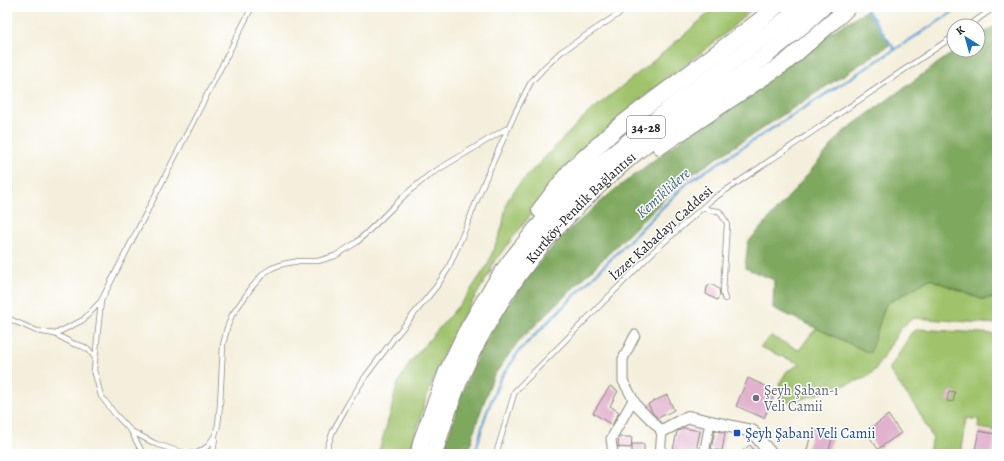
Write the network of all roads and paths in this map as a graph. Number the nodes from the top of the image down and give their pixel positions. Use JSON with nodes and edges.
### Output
{"nodes":[{"id":1,"x":252,"y":7,"type":"edge"},
{"id":2,"x":629,"y":7,"type":"edge"},
{"id":3,"x":762,"y":7,"type":"edge"},
{"id":4,"x":775,"y":7,"type":"edge"},
{"id":5,"x":801,"y":7,"type":"edge"},
{"id":6,"x":823,"y":7,"type":"edge"},
{"id":7,"x":848,"y":7,"type":"edge"},
{"id":8,"x":995,"y":7,"type":"edge"},
{"id":9,"x":979,"y":18,"type":"edge"},
{"id":10,"x":946,"y":41,"type":"edge"},
{"id":11,"x":633,"y":116,"type":"junction"},
{"id":12,"x":509,"y":127,"type":"junction"},
{"id":13,"x":604,"y":180,"type":"junction"},
{"id":14,"x":703,"y":207,"type":"junction"},
{"id":15,"x":508,"y":264,"type":"junction"},
{"id":16,"x":725,"y":299,"type":"dead end"},
{"id":17,"x":102,"y":301,"type":"junction"},
{"id":18,"x":7,"y":318,"type":"edge"},
{"id":19,"x":55,"y":334,"type":"junction"},
{"id":20,"x":635,"y":334,"type":"dead end"},
{"id":21,"x":95,"y":358,"type":"junction"},
{"id":22,"x":633,"y":400,"type":"junction"},
{"id":23,"x":710,"y":422,"type":"junction"},
{"id":24,"x":131,"y":431,"type":"junction"},
{"id":25,"x":662,"y":431,"type":"junction"},
{"id":26,"x":215,"y":435,"type":"junction"},
{"id":27,"x":143,"y":454,"type":"edge"},
{"id":28,"x":213,"y":454,"type":"edge"},
{"id":29,"x":325,"y":454,"type":"edge"},
{"id":30,"x":418,"y":454,"type":"edge"},
{"id":31,"x":434,"y":454,"type":"edge"},
{"id":32,"x":496,"y":454,"type":"edge"},
{"id":33,"x":613,"y":454,"type":"edge"},
{"id":34,"x":660,"y":454,"type":"edge"},
{"id":35,"x":704,"y":454,"type":"edge"},
{"id":36,"x":771,"y":454,"type":"edge"}],
"edges":[{"from":1,"to":17,"type":"lane"},
{"from":2,"to":12,"type":"lane"},
{"from":3,"to":11,"type":"highway"},
{"from":4,"to":11,"type":"highway"},
{"from":5,"to":15,"type":"highway","name":"Kurtköy-Pendik Bağlantısı","number":"34-28"},
{"from":6,"to":13,"type":"highway","name":"Kurtköy-Pendik Bağlantısı","number":"34-28"},
{"from":7,"to":13,"type":"highway"},
{"from":8,"to":9,"type":"lane"},
{"from":10,"to":14,"type":"lane","name":"İzzet Kabadayı Caddesi"},
{"from":11,"to":15,"type":"highway"},
{"from":12,"to":26,"type":"lane"},
{"from":12,"to":29,"type":"lane"},
{"from":13,"to":31,"type":"highway","name":"Kurtköy-Pendik Bağlantısı","number":"34-28"},
{"from":14,"to":16,"type":"lane"},
{"from":14,"to":32,"type":"lane","name":"İzzet Kabadayı Caddesi"},
{"from":15,"to":30,"type":"highway","name":"Kurtköy-Pendik Bağlantısı","number":"34-28"},
{"from":17,"to":19,"type":"lane"},
{"from":17,"to":21,"type":"lane"},
{"from":18,"to":19,"type":"lane"},
{"from":19,"to":21,"type":"lane"},
{"from":20,"to":22,"type":"street"},
{"from":21,"to":24,"type":"lane"},
{"from":22,"to":25,"type":"street"},
{"from":22,"to":33,"type":"street"},
{"from":23,"to":25,"type":"street"},
{"from":23,"to":35,"type":"street"},
{"from":23,"to":36,"type":"street"},
{"from":24,"to":26,"type":"lane"},
{"from":24,"to":27,"type":"lane"},
{"from":25,"to":34,"type":"street"},
{"from":26,"to":28,"type":"lane"}]}
